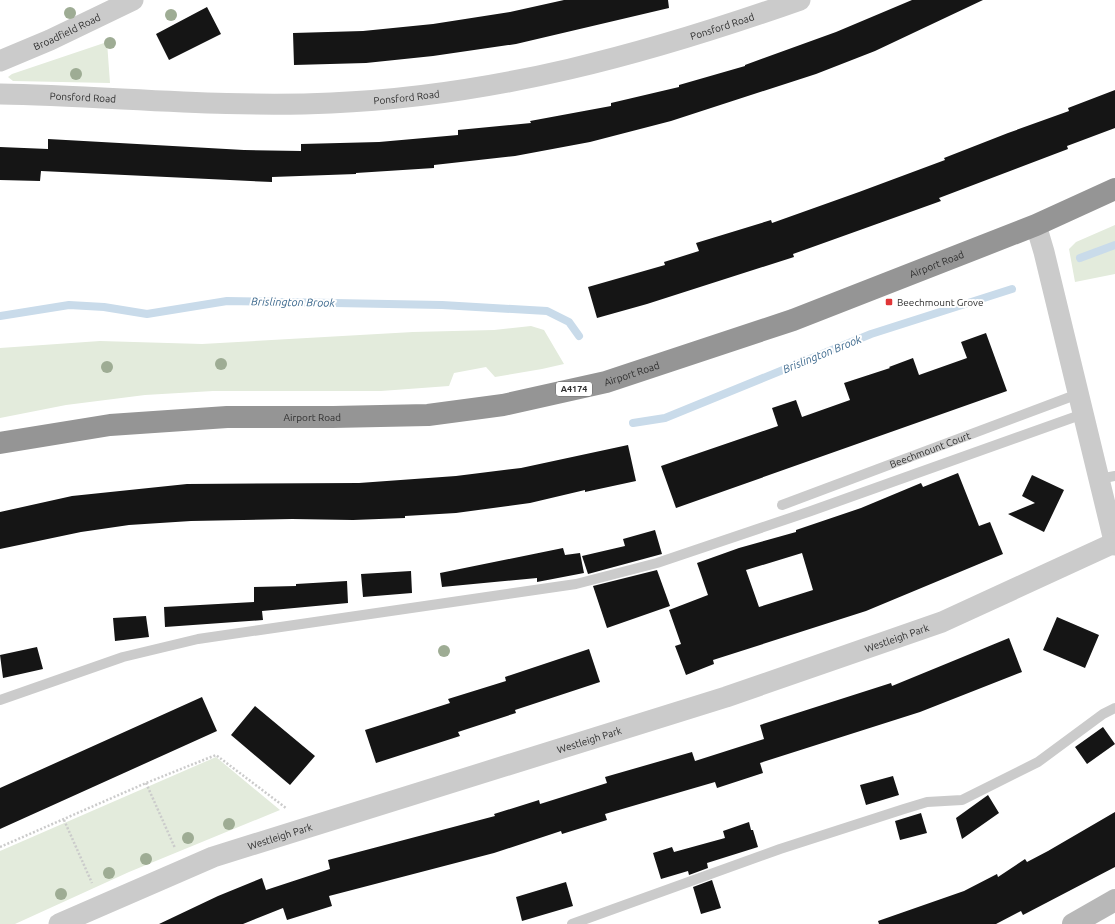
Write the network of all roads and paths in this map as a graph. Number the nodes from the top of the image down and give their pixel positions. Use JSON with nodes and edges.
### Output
{"nodes":[{"id":1,"x":133,"y":0,"type":"edge"},
{"id":2,"x":800,"y":0,"type":"edge"},
{"id":3,"x":0,"y":61,"type":"edge"},
{"id":4,"x":0,"y":94,"type":"edge"},
{"id":5,"x":1115,"y":189,"type":"edge"},
{"id":6,"x":1036,"y":225,"type":"junction"},
{"id":7,"x":1081,"y":404,"type":"junction"},
{"id":8,"x":0,"y":443,"type":"edge"},
{"id":9,"x":1107,"y":478,"type":"edge"},
{"id":10,"x":782,"y":505,"type":"dead end"},
{"id":11,"x":1115,"y":544,"type":"edge"},
{"id":12,"x":0,"y":700,"type":"edge"},
{"id":13,"x":1115,"y":708,"type":"edge"},
{"id":14,"x":146,"y":783,"type":"junction"},
{"id":15,"x":64,"y":820,"type":"junction"},
{"id":16,"x":310,"y":826,"type":"junction"},
{"id":17,"x":0,"y":847,"type":"edge"},
{"id":18,"x":184,"y":869,"type":"junction"},
{"id":19,"x":1115,"y":900,"type":"edge"},
{"id":20,"x":102,"y":905,"type":"junction"},
{"id":21,"x":59,"y":924,"type":"edge"},
{"id":22,"x":572,"y":924,"type":"edge"},
{"id":23,"x":1073,"y":924,"type":"edge"}],
"edges":[{"from":1,"to":3,"type":"street","name":"Broadfield Road"},
{"from":2,"to":4,"type":"street","name":"Ponsford Road"},
{"from":5,"to":6,"type":"highway","name":"Airport Road","number":"A4174"},
{"from":6,"to":7,"type":"street"},
{"from":6,"to":8,"type":"highway","name":"Airport Road","number":"A4174"},
{"from":7,"to":9,"type":"street"},
{"from":7,"to":10,"type":"lane","name":"Beechmount Court"},
{"from":7,"to":12,"type":"lane"},
{"from":9,"to":11,"type":"street"},
{"from":11,"to":16,"type":"street","name":"Westleigh Park"},
{"from":13,"to":22,"type":"lane"},
{"from":14,"to":15,"type":"path"},
{"from":14,"to":16,"type":"path"},
{"from":14,"to":18,"type":"path"},
{"from":15,"to":17,"type":"path"},
{"from":15,"to":20,"type":"path"},
{"from":16,"to":18,"type":"street","name":"Westleigh Park"},
{"from":18,"to":20,"type":"street","name":"Westleigh Park"},
{"from":19,"to":23,"type":"street"},
{"from":20,"to":21,"type":"street","name":"Westleigh Park"}]}
